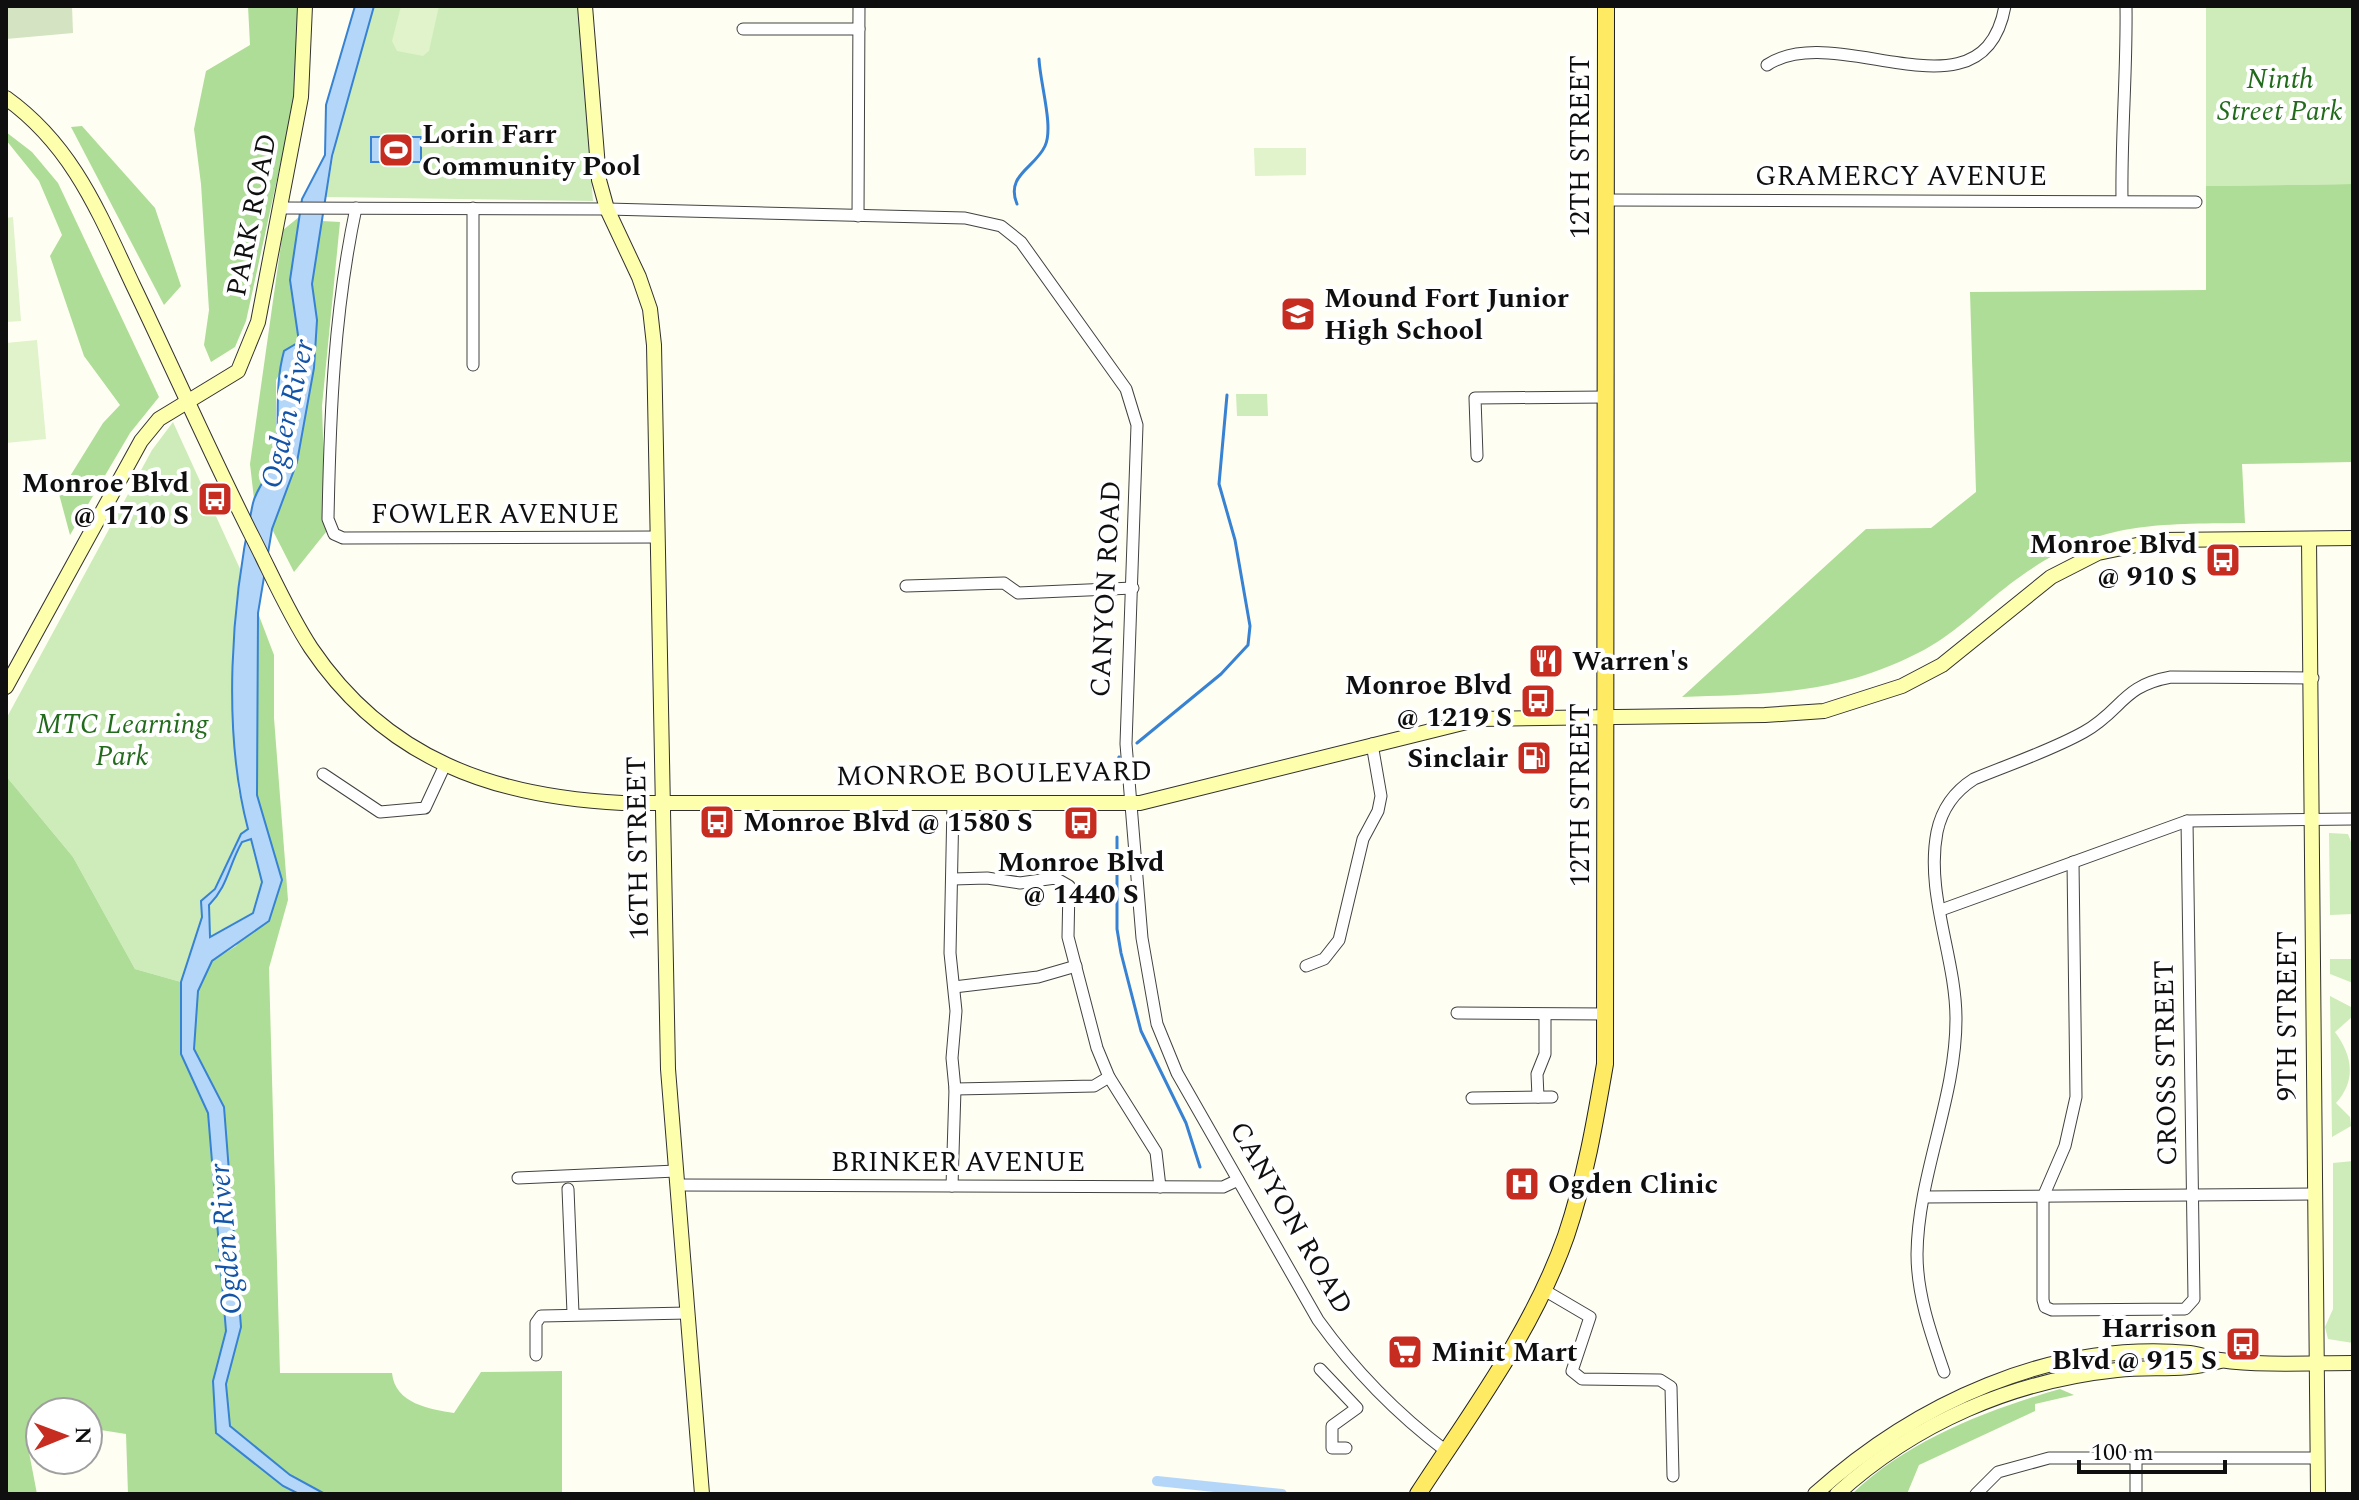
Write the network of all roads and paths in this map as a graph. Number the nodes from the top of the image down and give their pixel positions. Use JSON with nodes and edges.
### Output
{"nodes":[{"id":1,"x":305,"y":6,"type":"edge"},
{"id":2,"x":585,"y":6,"type":"edge"},
{"id":3,"x":859,"y":6,"type":"edge"},
{"id":4,"x":1606,"y":6,"type":"edge"},
{"id":5,"x":2005,"y":6,"type":"edge"},
{"id":6,"x":2126,"y":6,"type":"edge"},
{"id":7,"x":743,"y":29,"type":"dead end"},
{"id":8,"x":859,"y":29,"type":"junction"},
{"id":9,"x":1767,"y":65,"type":"dead end"},
{"id":10,"x":6,"y":98,"type":"edge"},
{"id":11,"x":1606,"y":200,"type":"junction"},
{"id":12,"x":2122,"y":200,"type":"junction"},
{"id":13,"x":2196,"y":202,"type":"dead end"},
{"id":14,"x":280,"y":208,"type":"junction"},
{"id":15,"x":356,"y":208,"type":"junction"},
{"id":16,"x":473,"y":208,"type":"junction"},
{"id":17,"x":607,"y":209,"type":"junction"},
{"id":18,"x":858,"y":216,"type":"junction"},
{"id":19,"x":473,"y":365,"type":"dead end"},
{"id":20,"x":1606,"y":397,"type":"junction"},
{"id":21,"x":188,"y":402,"type":"junction"},
{"id":22,"x":1477,"y":456,"type":"dead end"},
{"id":23,"x":658,"y":537,"type":"junction"},
{"id":24,"x":2353,"y":538,"type":"edge"},
{"id":25,"x":2309,"y":539,"type":"junction"},
{"id":26,"x":906,"y":586,"type":"dead end"},
{"id":27,"x":1133,"y":588,"type":"junction"},
{"id":28,"x":2313,"y":678,"type":"junction"},
{"id":29,"x":6,"y":687,"type":"edge"},
{"id":30,"x":1606,"y":716,"type":"junction"},
{"id":31,"x":1372,"y":744,"type":"junction"},
{"id":32,"x":445,"y":765,"type":"junction"},
{"id":33,"x":323,"y":774,"type":"dead end"},
{"id":34,"x":663,"y":803,"type":"junction"},
{"id":35,"x":953,"y":803,"type":"junction"},
{"id":36,"x":1130,"y":803,"type":"junction"},
{"id":37,"x":2313,"y":818,"type":"junction"},
{"id":38,"x":2353,"y":819,"type":"edge"},
{"id":39,"x":2187,"y":821,"type":"junction"},
{"id":40,"x":2073,"y":862,"type":"junction"},
{"id":41,"x":953,"y":879,"type":"junction"},
{"id":42,"x":1941,"y":910,"type":"junction"},
{"id":43,"x":1076,"y":966,"type":"junction"},
{"id":44,"x":1306,"y":966,"type":"dead end"},
{"id":45,"x":954,"y":987,"type":"junction"},
{"id":46,"x":1457,"y":1013,"type":"dead end"},
{"id":47,"x":1607,"y":1014,"type":"junction"},
{"id":48,"x":1545,"y":1015,"type":"junction"},
{"id":49,"x":1109,"y":1077,"type":"junction"},
{"id":50,"x":955,"y":1089,"type":"junction"},
{"id":51,"x":1538,"y":1097,"type":"junction"},
{"id":52,"x":1552,"y":1097,"type":"dead end"},
{"id":53,"x":1472,"y":1098,"type":"dead end"},
{"id":54,"x":518,"y":1178,"type":"dead end"},
{"id":55,"x":677,"y":1178,"type":"junction"},
{"id":56,"x":1238,"y":1180,"type":"junction"},
{"id":57,"x":952,"y":1186,"type":"junction"},
{"id":58,"x":1160,"y":1187,"type":"junction"},
{"id":59,"x":568,"y":1189,"type":"dead end"},
{"id":60,"x":2313,"y":1194,"type":"junction"},
{"id":61,"x":2191,"y":1195,"type":"junction"},
{"id":62,"x":1924,"y":1197,"type":"junction"},
{"id":63,"x":2043,"y":1197,"type":"junction"},
{"id":64,"x":1544,"y":1290,"type":"junction"},
{"id":65,"x":573,"y":1313,"type":"junction"},
{"id":66,"x":688,"y":1313,"type":"junction"},
{"id":67,"x":536,"y":1355,"type":"dead end"},
{"id":68,"x":2220,"y":1360,"type":"junction"},
{"id":69,"x":2316,"y":1362,"type":"junction"},
{"id":70,"x":2353,"y":1363,"type":"edge"},
{"id":71,"x":1320,"y":1369,"type":"dead end"},
{"id":72,"x":1944,"y":1372,"type":"dead end"},
{"id":73,"x":1346,"y":1448,"type":"dead end"},
{"id":74,"x":1446,"y":1451,"type":"junction"},
{"id":75,"x":2136,"y":1458,"type":"junction"},
{"id":76,"x":2318,"y":1458,"type":"junction"},
{"id":77,"x":1673,"y":1476,"type":"dead end"},
{"id":78,"x":702,"y":1494,"type":"edge"},
{"id":79,"x":1418,"y":1494,"type":"edge"},
{"id":80,"x":1815,"y":1494,"type":"edge"},
{"id":81,"x":1837,"y":1494,"type":"edge"},
{"id":82,"x":1976,"y":1494,"type":"edge"},
{"id":83,"x":2136,"y":1494,"type":"edge"},
{"id":84,"x":2318,"y":1494,"type":"edge"}],
"edges":[{"from":1,"to":14,"type":"main road","name":"PARK ROAD"},
{"from":2,"to":17,"type":"main road"},
{"from":3,"to":8,"type":"street"},
{"from":4,"to":11,"type":"main road","name":"12TH STREET"},
{"from":5,"to":9,"type":"street"},
{"from":6,"to":12,"type":"street"},
{"from":7,"to":8,"type":"street"},
{"from":8,"to":18,"type":"street"},
{"from":10,"to":21,"type":"main road","name":"MONROE BOULEVARD"},
{"from":11,"to":12,"type":"street","name":"GRAMERCY AVENUE"},
{"from":11,"to":20,"type":"main road","name":"12TH STREET"},
{"from":12,"to":13,"type":"street","name":"GRAMERCY AVENUE"},
{"from":14,"to":15,"type":"street"},
{"from":14,"to":21,"type":"main road","name":"PARK ROAD"},
{"from":15,"to":16,"type":"street"},
{"from":15,"to":23,"type":"street","name":"FOWLER AVENUE"},
{"from":16,"to":17,"type":"street"},
{"from":16,"to":19,"type":"street"},
{"from":17,"to":18,"type":"street","name":"CANYON ROAD"},
{"from":17,"to":23,"type":"main road","name":"16TH STREET"},
{"from":18,"to":27,"type":"street","name":"CANYON ROAD"},
{"from":20,"to":22,"type":"street"},
{"from":20,"to":30,"type":"main road","name":"12TH STREET"},
{"from":21,"to":29,"type":"main road","name":"PARK ROAD"},
{"from":21,"to":32,"type":"main road","name":"MONROE BOULEVARD"},
{"from":23,"to":34,"type":"main road","name":"16TH STREET"},
{"from":24,"to":25,"type":"main road","name":"MONROE BOULEVARD"},
{"from":25,"to":28,"type":"main road","name":"9TH STREET"},
{"from":25,"to":30,"type":"main road","name":"MONROE BOULEVARD"},
{"from":26,"to":27,"type":"street"},
{"from":27,"to":36,"type":"street","name":"CANYON ROAD"},
{"from":28,"to":37,"type":"main road","name":"9TH STREET"},
{"from":28,"to":42,"type":"street"},
{"from":30,"to":31,"type":"main road","name":"MONROE BOULEVARD"},
{"from":30,"to":47,"type":"main road","name":"12TH STREET"},
{"from":31,"to":36,"type":"main road","name":"MONROE BOULEVARD"},
{"from":31,"to":44,"type":"street"},
{"from":32,"to":33,"type":"street"},
{"from":32,"to":34,"type":"main road","name":"MONROE BOULEVARD"},
{"from":34,"to":35,"type":"main road","name":"MONROE BOULEVARD"},
{"from":34,"to":55,"type":"main road","name":"16TH STREET"},
{"from":35,"to":36,"type":"main road","name":"MONROE BOULEVARD"},
{"from":35,"to":41,"type":"street"},
{"from":36,"to":56,"type":"street","name":"CANYON ROAD"},
{"from":37,"to":38,"type":"street"},
{"from":37,"to":39,"type":"street"},
{"from":37,"to":60,"type":"main road","name":"9TH STREET"},
{"from":39,"to":40,"type":"street"},
{"from":39,"to":61,"type":"street","name":"CROSS STREET"},
{"from":40,"to":42,"type":"street"},
{"from":40,"to":63,"type":"street"},
{"from":41,"to":43,"type":"street"},
{"from":41,"to":45,"type":"street"},
{"from":42,"to":62,"type":"street"},
{"from":43,"to":45,"type":"street"},
{"from":43,"to":49,"type":"street"},
{"from":45,"to":50,"type":"street"},
{"from":46,"to":48,"type":"street"},
{"from":47,"to":48,"type":"street"},
{"from":47,"to":64,"type":"main road","name":"12TH STREET"},
{"from":48,"to":51,"type":"street"},
{"from":49,"to":50,"type":"street"},
{"from":49,"to":58,"type":"street"},
{"from":50,"to":57,"type":"street"},
{"from":51,"to":52,"type":"street"},
{"from":51,"to":53,"type":"street"},
{"from":54,"to":55,"type":"street","name":"BRINKER AVENUE"},
{"from":55,"to":57,"type":"street","name":"BRINKER AVENUE"},
{"from":55,"to":66,"type":"main road","name":"16TH STREET"},
{"from":56,"to":58,"type":"street","name":"BRINKER AVENUE"},
{"from":56,"to":74,"type":"street","name":"CANYON ROAD"},
{"from":57,"to":58,"type":"street","name":"BRINKER AVENUE"},
{"from":59,"to":65,"type":"street"},
{"from":60,"to":61,"type":"street"},
{"from":60,"to":69,"type":"main road","name":"9TH STREET"},
{"from":61,"to":63,"type":"street"},
{"from":61,"to":63,"type":"street","name":"CROSS STREET"},
{"from":62,"to":63,"type":"street"},
{"from":62,"to":72,"type":"street"},
{"from":64,"to":74,"type":"main road","name":"12TH STREET"},
{"from":64,"to":77,"type":"street"},
{"from":65,"to":66,"type":"street"},
{"from":65,"to":67,"type":"street"},
{"from":66,"to":78,"type":"main road","name":"16TH STREET"},
{"from":68,"to":69,"type":"main road"},
{"from":68,"to":80,"type":"main road"},
{"from":68,"to":81,"type":"main road"},
{"from":69,"to":70,"type":"main road"},
{"from":69,"to":76,"type":"main road","name":"9TH STREET"},
{"from":71,"to":73,"type":"street"},
{"from":74,"to":79,"type":"main road"},
{"from":75,"to":76,"type":"street"},
{"from":75,"to":82,"type":"street"},
{"from":75,"to":83,"type":"street"},
{"from":76,"to":84,"type":"main road","name":"9TH STREET"}]}
